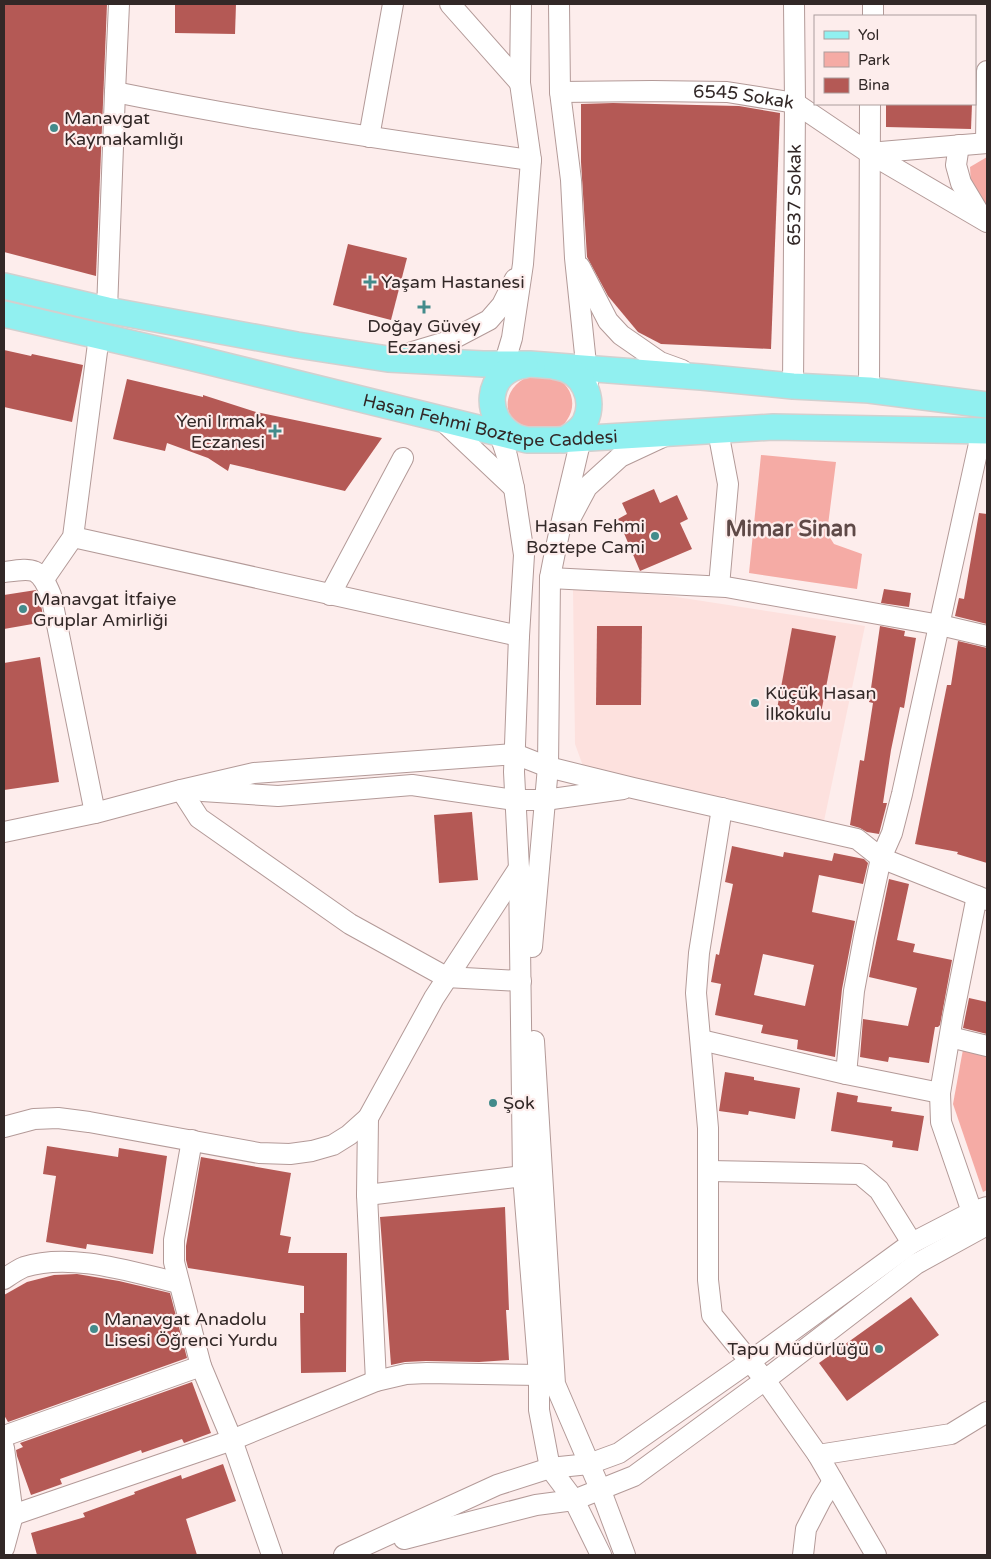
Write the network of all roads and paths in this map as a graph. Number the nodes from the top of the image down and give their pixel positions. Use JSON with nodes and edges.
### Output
{"nodes":[{"id":1,"x":119,"y":4,"type":"edge"},
{"id":2,"x":393,"y":4,"type":"edge"},
{"id":3,"x":450,"y":4,"type":"edge"},
{"id":4,"x":521,"y":4,"type":"edge"},
{"id":5,"x":559,"y":4,"type":"edge"},
{"id":6,"x":794,"y":4,"type":"edge"},
{"id":7,"x":987,"y":71,"type":"edge"},
{"id":8,"x":520,"y":83,"type":"junction"},
{"id":9,"x":115,"y":92,"type":"junction"},
{"id":10,"x":560,"y":92,"type":"junction"},
{"id":11,"x":795,"y":103,"type":"junction"},
{"id":12,"x":870,"y":105,"type":"edge"},
{"id":13,"x":369,"y":138,"type":"junction"},
{"id":14,"x":986,"y":143,"type":"edge"},
{"id":15,"x":959,"y":145,"type":"junction"},
{"id":16,"x":869,"y":153,"type":"junction"},
{"id":17,"x":531,"y":160,"type":"junction"},
{"id":18,"x":985,"y":221,"type":"edge"},
{"id":19,"x":575,"y":258,"type":"junction"},
{"id":20,"x":523,"y":264,"type":"junction"},
{"id":21,"x":4,"y":286,"type":"edge"},
{"id":22,"x":107,"y":310,"type":"junction"},
{"id":23,"x":4,"y":314,"type":"edge"},
{"id":24,"x":98,"y":336,"type":"junction"},
{"id":25,"x":388,"y":359,"type":"junction"},
{"id":26,"x":541,"y":365,"type":"junction"},
{"id":27,"x":587,"y":368,"type":"junction"},
{"id":28,"x":502,"y":372,"type":"junction"},
{"id":29,"x":701,"y":376,"type":"junction"},
{"id":30,"x":793,"y":386,"type":"junction"},
{"id":31,"x":869,"y":390,"type":"junction"},
{"id":32,"x":589,"y":398,"type":"junction"},
{"id":33,"x":987,"y":405,"type":"edge"},
{"id":34,"x":444,"y":421,"type":"junction"},
{"id":35,"x":504,"y":429,"type":"junction"},
{"id":36,"x":718,"y":431,"type":"junction"},
{"id":37,"x":985,"y":431,"type":"edge"},
{"id":38,"x":576,"y":434,"type":"junction"},
{"id":39,"x":668,"y":434,"type":"junction"},
{"id":40,"x":404,"y":458,"type":"dead end"},
{"id":41,"x":514,"y":488,"type":"junction"},
{"id":42,"x":73,"y":537,"type":"junction"},
{"id":43,"x":555,"y":548,"type":"junction"},
{"id":44,"x":4,"y":572,"type":"edge"},
{"id":45,"x":550,"y":578,"type":"junction"},
{"id":46,"x":44,"y":579,"type":"junction"},
{"id":47,"x":719,"y":586,"type":"junction"},
{"id":48,"x":330,"y":595,"type":"junction"},
{"id":49,"x":940,"y":625,"type":"junction"},
{"id":50,"x":518,"y":636,"type":"junction"},
{"id":51,"x":987,"y":636,"type":"edge"},
{"id":52,"x":515,"y":754,"type":"junction"},
{"id":53,"x":548,"y":767,"type":"junction"},
{"id":54,"x":633,"y":788,"type":"junction"},
{"id":55,"x":181,"y":790,"type":"junction"},
{"id":56,"x":515,"y":800,"type":"junction"},
{"id":57,"x":545,"y":800,"type":"junction"},
{"id":58,"x":722,"y":808,"type":"junction"},
{"id":59,"x":95,"y":812,"type":"junction"},
{"id":60,"x":4,"y":832,"type":"edge"},
{"id":61,"x":881,"y":858,"type":"junction"},
{"id":62,"x":519,"y":868,"type":"junction"},
{"id":63,"x":982,"y":898,"type":"edge"},
{"id":64,"x":446,"y":977,"type":"junction"},
{"id":65,"x":521,"y":981,"type":"junction"},
{"id":66,"x":950,"y":1037,"type":"junction"},
{"id":67,"x":701,"y":1040,"type":"junction"},
{"id":68,"x":987,"y":1046,"type":"edge"},
{"id":69,"x":846,"y":1074,"type":"junction"},
{"id":70,"x":940,"y":1093,"type":"junction"},
{"id":71,"x":368,"y":1118,"type":"junction"},
{"id":72,"x":4,"y":1128,"type":"edge"},
{"id":73,"x":192,"y":1140,"type":"junction"},
{"id":74,"x":709,"y":1171,"type":"junction"},
{"id":75,"x":523,"y":1176,"type":"junction"},
{"id":76,"x":367,"y":1195,"type":"junction"},
{"id":77,"x":980,"y":1209,"type":"edge"},
{"id":78,"x":987,"y":1225,"type":"edge"},
{"id":79,"x":912,"y":1244,"type":"junction"},
{"id":80,"x":4,"y":1279,"type":"edge"},
{"id":81,"x":179,"y":1282,"type":"junction"},
{"id":82,"x":749,"y":1362,"type":"junction"},
{"id":83,"x":201,"y":1366,"type":"junction"},
{"id":84,"x":539,"y":1375,"type":"junction"},
{"id":85,"x":765,"y":1380,"type":"junction"},
{"id":86,"x":376,"y":1382,"type":"junction"},
{"id":87,"x":987,"y":1412,"type":"edge"},
{"id":88,"x":4,"y":1436,"type":"edge"},
{"id":89,"x":232,"y":1440,"type":"junction"},
{"id":90,"x":4,"y":1448,"type":"edge"},
{"id":91,"x":818,"y":1455,"type":"junction"},
{"id":92,"x":589,"y":1464,"type":"junction"},
{"id":93,"x":550,"y":1468,"type":"junction"},
{"id":94,"x":833,"y":1481,"type":"junction"},
{"id":95,"x":601,"y":1491,"type":"junction"},
{"id":96,"x":574,"y":1500,"type":"junction"},
{"id":97,"x":14,"y":1515,"type":"junction"},
{"id":98,"x":4,"y":1548,"type":"edge"},
{"id":99,"x":272,"y":1555,"type":"edge"},
{"id":100,"x":344,"y":1555,"type":"edge"},
{"id":101,"x":354,"y":1555,"type":"edge"},
{"id":102,"x":600,"y":1555,"type":"edge"},
{"id":103,"x":625,"y":1555,"type":"edge"},
{"id":104,"x":803,"y":1555,"type":"edge"},
{"id":105,"x":876,"y":1555,"type":"edge"}],
"edges":[{"from":1,"to":9,"type":"street"},
{"from":2,"to":13,"type":"street"},
{"from":3,"to":8,"type":"street"},
{"from":4,"to":8,"type":"street"},
{"from":5,"to":10,"type":"street"},
{"from":6,"to":11,"type":"street","name":"6537 Sokak"},
{"from":7,"to":14,"type":"street"},
{"from":8,"to":17,"type":"street"},
{"from":9,"to":13,"type":"street"},
{"from":9,"to":22,"type":"street"},
{"from":10,"to":11,"type":"street","name":"6545 Sokak"},
{"from":10,"to":19,"type":"street"},
{"from":11,"to":16,"type":"street","name":"6545 Sokak"},
{"from":11,"to":30,"type":"street","name":"6537 Sokak"},
{"from":12,"to":16,"type":"street"},
{"from":13,"to":17,"type":"street"},
{"from":14,"to":15,"type":"street"},
{"from":15,"to":16,"type":"street"},
{"from":15,"to":18,"type":"street","name":"6545 Sokak"},
{"from":16,"to":18,"type":"street","name":"6545 Sokak"},
{"from":16,"to":31,"type":"street"},
{"from":17,"to":20,"type":"street"},
{"from":19,"to":27,"type":"street"},
{"from":19,"to":29,"type":"street"},
{"from":20,"to":25,"type":"street"},
{"from":20,"to":28,"type":"street"},
{"from":21,"to":22,"type":"main road"},
{"from":22,"to":25,"type":"main road"},
{"from":23,"to":24,"type":"main road","name":"Hasan Fehmi Boztepe Caddesi"},
{"from":24,"to":34,"type":"main road","name":"Hasan Fehmi Boztepe Caddesi"},
{"from":24,"to":42,"type":"street"},
{"from":25,"to":28,"type":"main road"},
{"from":26,"to":27,"type":"main road"},
{"from":26,"to":28,"type":"main road"},
{"from":26,"to":32,"type":"main road"},
{"from":27,"to":29,"type":"main road"},
{"from":27,"to":32,"type":"street"},
{"from":28,"to":35,"type":"main road"},
{"from":29,"to":30,"type":"main road"},
{"from":30,"to":31,"type":"main road"},
{"from":31,"to":33,"type":"main road"},
{"from":32,"to":38,"type":"main road"},
{"from":34,"to":35,"type":"main road","name":"Hasan Fehmi Boztepe Caddesi"},
{"from":34,"to":41,"type":"street"},
{"from":35,"to":38,"type":"main road","name":"Hasan Fehmi Boztepe Caddesi"},
{"from":35,"to":41,"type":"street"},
{"from":36,"to":37,"type":"main road","name":"Hasan Fehmi Boztepe Caddesi"},
{"from":36,"to":39,"type":"main road","name":"Hasan Fehmi Boztepe Caddesi"},
{"from":36,"to":47,"type":"street"},
{"from":37,"to":49,"type":"street"},
{"from":38,"to":39,"type":"main road","name":"Hasan Fehmi Boztepe Caddesi"},
{"from":38,"to":43,"type":"street"},
{"from":39,"to":43,"type":"street"},
{"from":40,"to":48,"type":"street"},
{"from":41,"to":50,"type":"street"},
{"from":42,"to":46,"type":"street"},
{"from":42,"to":48,"type":"street"},
{"from":43,"to":45,"type":"street"},
{"from":44,"to":46,"type":"street"},
{"from":45,"to":47,"type":"street"},
{"from":45,"to":53,"type":"street"},
{"from":46,"to":59,"type":"street"},
{"from":47,"to":49,"type":"street"},
{"from":48,"to":50,"type":"street"},
{"from":49,"to":51,"type":"street"},
{"from":49,"to":61,"type":"street"},
{"from":50,"to":52,"type":"street"},
{"from":52,"to":53,"type":"street"},
{"from":52,"to":55,"type":"street"},
{"from":52,"to":56,"type":"street"},
{"from":53,"to":54,"type":"street"},
{"from":53,"to":57,"type":"street"},
{"from":54,"to":57,"type":"street"},
{"from":54,"to":58,"type":"street"},
{"from":55,"to":56,"type":"street"},
{"from":55,"to":59,"type":"street"},
{"from":55,"to":64,"type":"street"},
{"from":56,"to":57,"type":"street"},
{"from":56,"to":62,"type":"street"},
{"from":57,"to":92,"type":"street"},
{"from":58,"to":61,"type":"street"},
{"from":58,"to":67,"type":"street"},
{"from":59,"to":60,"type":"street"},
{"from":61,"to":63,"type":"street"},
{"from":61,"to":69,"type":"street"},
{"from":62,"to":64,"type":"street"},
{"from":62,"to":65,"type":"street"},
{"from":63,"to":66,"type":"street"},
{"from":64,"to":65,"type":"street"},
{"from":64,"to":71,"type":"street"},
{"from":65,"to":75,"type":"street"},
{"from":66,"to":68,"type":"street"},
{"from":66,"to":70,"type":"street"},
{"from":67,"to":69,"type":"street"},
{"from":67,"to":74,"type":"street"},
{"from":69,"to":70,"type":"street"},
{"from":70,"to":77,"type":"street"},
{"from":71,"to":73,"type":"street"},
{"from":71,"to":76,"type":"street"},
{"from":72,"to":73,"type":"street"},
{"from":73,"to":81,"type":"street"},
{"from":74,"to":79,"type":"street"},
{"from":74,"to":82,"type":"street"},
{"from":75,"to":76,"type":"street"},
{"from":75,"to":84,"type":"street"},
{"from":76,"to":86,"type":"street"},
{"from":77,"to":79,"type":"street"},
{"from":78,"to":85,"type":"street"},
{"from":79,"to":82,"type":"street"},
{"from":80,"to":81,"type":"street"},
{"from":81,"to":83,"type":"street"},
{"from":82,"to":85,"type":"street"},
{"from":82,"to":92,"type":"street"},
{"from":83,"to":88,"type":"street"},
{"from":83,"to":89,"type":"street"},
{"from":84,"to":86,"type":"street"},
{"from":84,"to":93,"type":"street"},
{"from":85,"to":91,"type":"street"},
{"from":85,"to":95,"type":"street"},
{"from":86,"to":89,"type":"street"},
{"from":87,"to":91,"type":"street"},
{"from":89,"to":97,"type":"street"},
{"from":89,"to":99,"type":"street"},
{"from":90,"to":97,"type":"street"},
{"from":91,"to":94,"type":"street"},
{"from":92,"to":93,"type":"street"},
{"from":92,"to":95,"type":"street"},
{"from":93,"to":96,"type":"street"},
{"from":93,"to":100,"type":"street"},
{"from":94,"to":104,"type":"street"},
{"from":94,"to":105,"type":"street"},
{"from":95,"to":96,"type":"street"},
{"from":95,"to":103,"type":"street"},
{"from":96,"to":101,"type":"street"},
{"from":96,"to":102,"type":"street"},
{"from":97,"to":98,"type":"street"}]}
